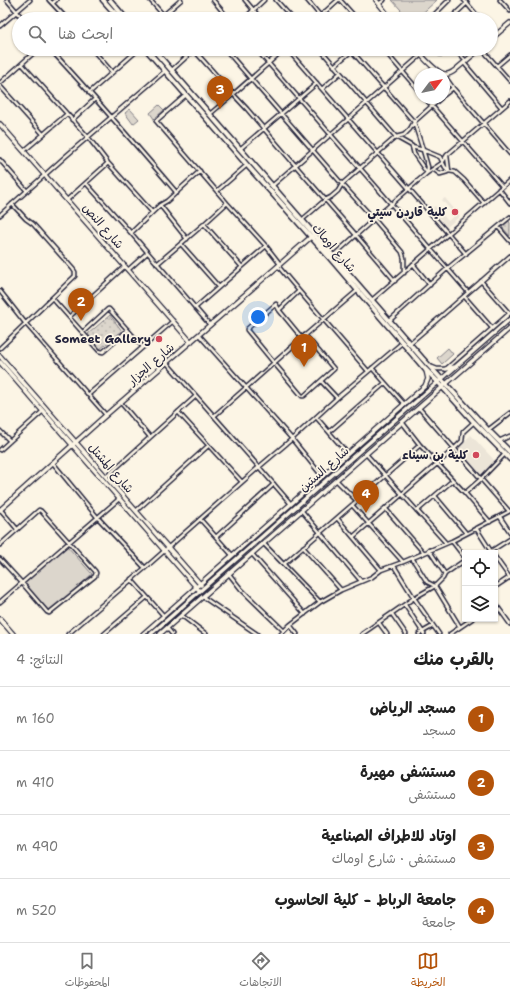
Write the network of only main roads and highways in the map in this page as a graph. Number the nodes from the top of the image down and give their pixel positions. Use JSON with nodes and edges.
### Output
{"nodes":[{"id":1,"x":103,"y":0,"type":"edge"},
{"id":2,"x":110,"y":0,"type":"edge"},
{"id":3,"x":376,"y":0,"type":"edge"},
{"id":4,"x":114,"y":12,"type":"edge"},
{"id":5,"x":120,"y":12,"type":"edge"},
{"id":6,"x":384,"y":12,"type":"edge"},
{"id":7,"x":510,"y":23,"type":"edge"},
{"id":8,"x":498,"y":34,"type":"edge"},
{"id":9,"x":152,"y":56,"type":"edge"},
{"id":10,"x":159,"y":56,"type":"edge"},
{"id":11,"x":422,"y":56,"type":"edge"},
{"id":12,"x":472,"y":56,"type":"edge"},
{"id":13,"x":434,"y":68,"type":"edge"},
{"id":14,"x":450,"y":74,"type":"edge"},
{"id":15,"x":0,"y":124,"type":"edge"},
{"id":16,"x":313,"y":236,"type":"junction"},
{"id":17,"x":510,"y":319,"type":"edge"},
{"id":18,"x":510,"y":328,"type":"edge"},
{"id":19,"x":191,"y":342,"type":"junction"},
{"id":20,"x":474,"y":350,"type":"junction"},
{"id":21,"x":478,"y":355,"type":"junction"},
{"id":22,"x":0,"y":356,"type":"edge"},
{"id":23,"x":0,"y":362,"type":"edge"},
{"id":24,"x":456,"y":367,"type":"junction"},
{"id":25,"x":425,"y":369,"type":"junction"},
{"id":26,"x":446,"y":369,"type":"road end"},
{"id":27,"x":440,"y":380,"type":"junction"},
{"id":28,"x":446,"y":384,"type":"junction"},
{"id":29,"x":425,"y":386,"type":"junction"},
{"id":30,"x":443,"y":387,"type":"junction"},
{"id":31,"x":454,"y":391,"type":"junction"},
{"id":32,"x":450,"y":395,"type":"junction"},
{"id":33,"x":422,"y":396,"type":"junction"},
{"id":34,"x":74,"y":444,"type":"junction"},
{"id":35,"x":353,"y":450,"type":"junction"},
{"id":36,"x":510,"y":452,"type":"edge"},
{"id":37,"x":356,"y":454,"type":"junction"},
{"id":38,"x":510,"y":459,"type":"edge"},
{"id":39,"x":323,"y":482,"type":"junction"},
{"id":40,"x":318,"y":487,"type":"junction"},
{"id":41,"x":328,"y":487,"type":"junction"},
{"id":42,"x":322,"y":492,"type":"junction"},
{"id":43,"x":0,"y":510,"type":"edge"},
{"id":44,"x":257,"y":534,"type":"junction"},
{"id":45,"x":260,"y":538,"type":"junction"},
{"id":46,"x":200,"y":584,"type":"junction"},
{"id":47,"x":196,"y":588,"type":"junction"},
{"id":48,"x":203,"y":588,"type":"junction"},
{"id":49,"x":200,"y":591,"type":"junction"},
{"id":50,"x":207,"y":592,"type":"junction"},
{"id":51,"x":202,"y":596,"type":"junction"},
{"id":52,"x":0,"y":619,"type":"edge"},
{"id":53,"x":13,"y":634,"type":"edge"},
{"id":54,"x":143,"y":634,"type":"edge"},
{"id":55,"x":151,"y":634,"type":"edge"},
{"id":56,"x":160,"y":634,"type":"edge"}],
"edges":[{"from":1,"to":4,"type":"main road"},
{"from":2,"to":5,"type":"main road"},
{"from":3,"to":6,"type":"main road"},
{"from":7,"to":8,"type":"main road"},
{"from":9,"to":16,"type":"main road","name":"شارع اوماك"},
{"from":10,"to":16,"type":"main road","name":"شارع اوماك"},
{"from":11,"to":13,"type":"main road"},
{"from":12,"to":14,"type":"main road"},
{"from":15,"to":19,"type":"main road","name":"شارع النص"},
{"from":16,"to":19,"type":"main road","name":"شارع الجزار"},
{"from":16,"to":25,"type":"main road","name":"شارع اوماك"},
{"from":16,"to":27,"type":"main road","name":"شارع اوماك"},
{"from":17,"to":20,"type":"main road","name":"شارع الستين"},
{"from":18,"to":21,"type":"main road","name":"شارع الستين"},
{"from":19,"to":34,"type":"main road","name":"شارع الجزار"},
{"from":20,"to":21,"type":"main road"},
{"from":20,"to":24,"type":"main road","name":"شارع الستين"},
{"from":21,"to":28,"type":"main road","name":"شارع الستين"},
{"from":22,"to":34,"type":"main road","name":"شارع المشتل"},
{"from":23,"to":34,"type":"main road","name":"شارع المشتل"},
{"from":24,"to":26,"type":"main road"},
{"from":24,"to":27,"type":"main road","name":"شارع الستين"},
{"from":25,"to":27,"type":"main road","name":"شارع اوماك"},
{"from":25,"to":29,"type":"main road"},
{"from":27,"to":28,"type":"main road","name":"شارع اوماك"},
{"from":27,"to":30,"type":"main road","name":"شارع اوماك"},
{"from":27,"to":33,"type":"main road","name":"شارع الستين"},
{"from":28,"to":30,"type":"main road","name":"شارع الستين"},
{"from":28,"to":31,"type":"main road","name":"شارع اوماك"},
{"from":29,"to":33,"type":"main road"},
{"from":29,"to":35,"type":"main road"},
{"from":30,"to":32,"type":"main road","name":"شارع اوماك"},
{"from":30,"to":41,"type":"main road","name":"شارع الستين"},
{"from":31,"to":32,"type":"main road"},
{"from":31,"to":36,"type":"main road","name":"شارع اوماك"},
{"from":32,"to":38,"type":"main road","name":"شارع اوماك"},
{"from":33,"to":37,"type":"main road","name":"شارع الستين"},
{"from":34,"to":43,"type":"main road","name":"شارع الجزار"},
{"from":34,"to":46,"type":"main road","name":"شارع المشتل"},
{"from":34,"to":47,"type":"main road","name":"شارع المشتل"},
{"from":35,"to":37,"type":"main road"},
{"from":35,"to":44,"type":"main road"},
{"from":37,"to":39,"type":"main road","name":"شارع الستين"},
{"from":39,"to":40,"type":"main road","name":"شارع الستين"},
{"from":39,"to":41,"type":"main road"},
{"from":40,"to":42,"type":"main road"},
{"from":40,"to":45,"type":"main road","name":"شارع الستين"},
{"from":41,"to":42,"type":"main road","name":"شارع الستين"},
{"from":42,"to":50,"type":"main road","name":"شارع الستين"},
{"from":44,"to":45,"type":"main road"},
{"from":44,"to":46,"type":"main road"},
{"from":45,"to":48,"type":"main road","name":"شارع الستين"},
{"from":46,"to":47,"type":"main road"},
{"from":46,"to":48,"type":"main road","name":"شارع المشتل"},
{"from":47,"to":49,"type":"main road","name":"شارع المشتل"},
{"from":47,"to":54,"type":"main road"},
{"from":48,"to":49,"type":"main road","name":"شارع الستين"},
{"from":48,"to":50,"type":"main road","name":"شارع المشتل"},
{"from":49,"to":51,"type":"main road"},
{"from":49,"to":55,"type":"main road","name":"شارع الستين"},
{"from":50,"to":51,"type":"main road","name":"شارع الستين"},
{"from":51,"to":56,"type":"main road","name":"شارع الستين"},
{"from":52,"to":53,"type":"main road"}]}
